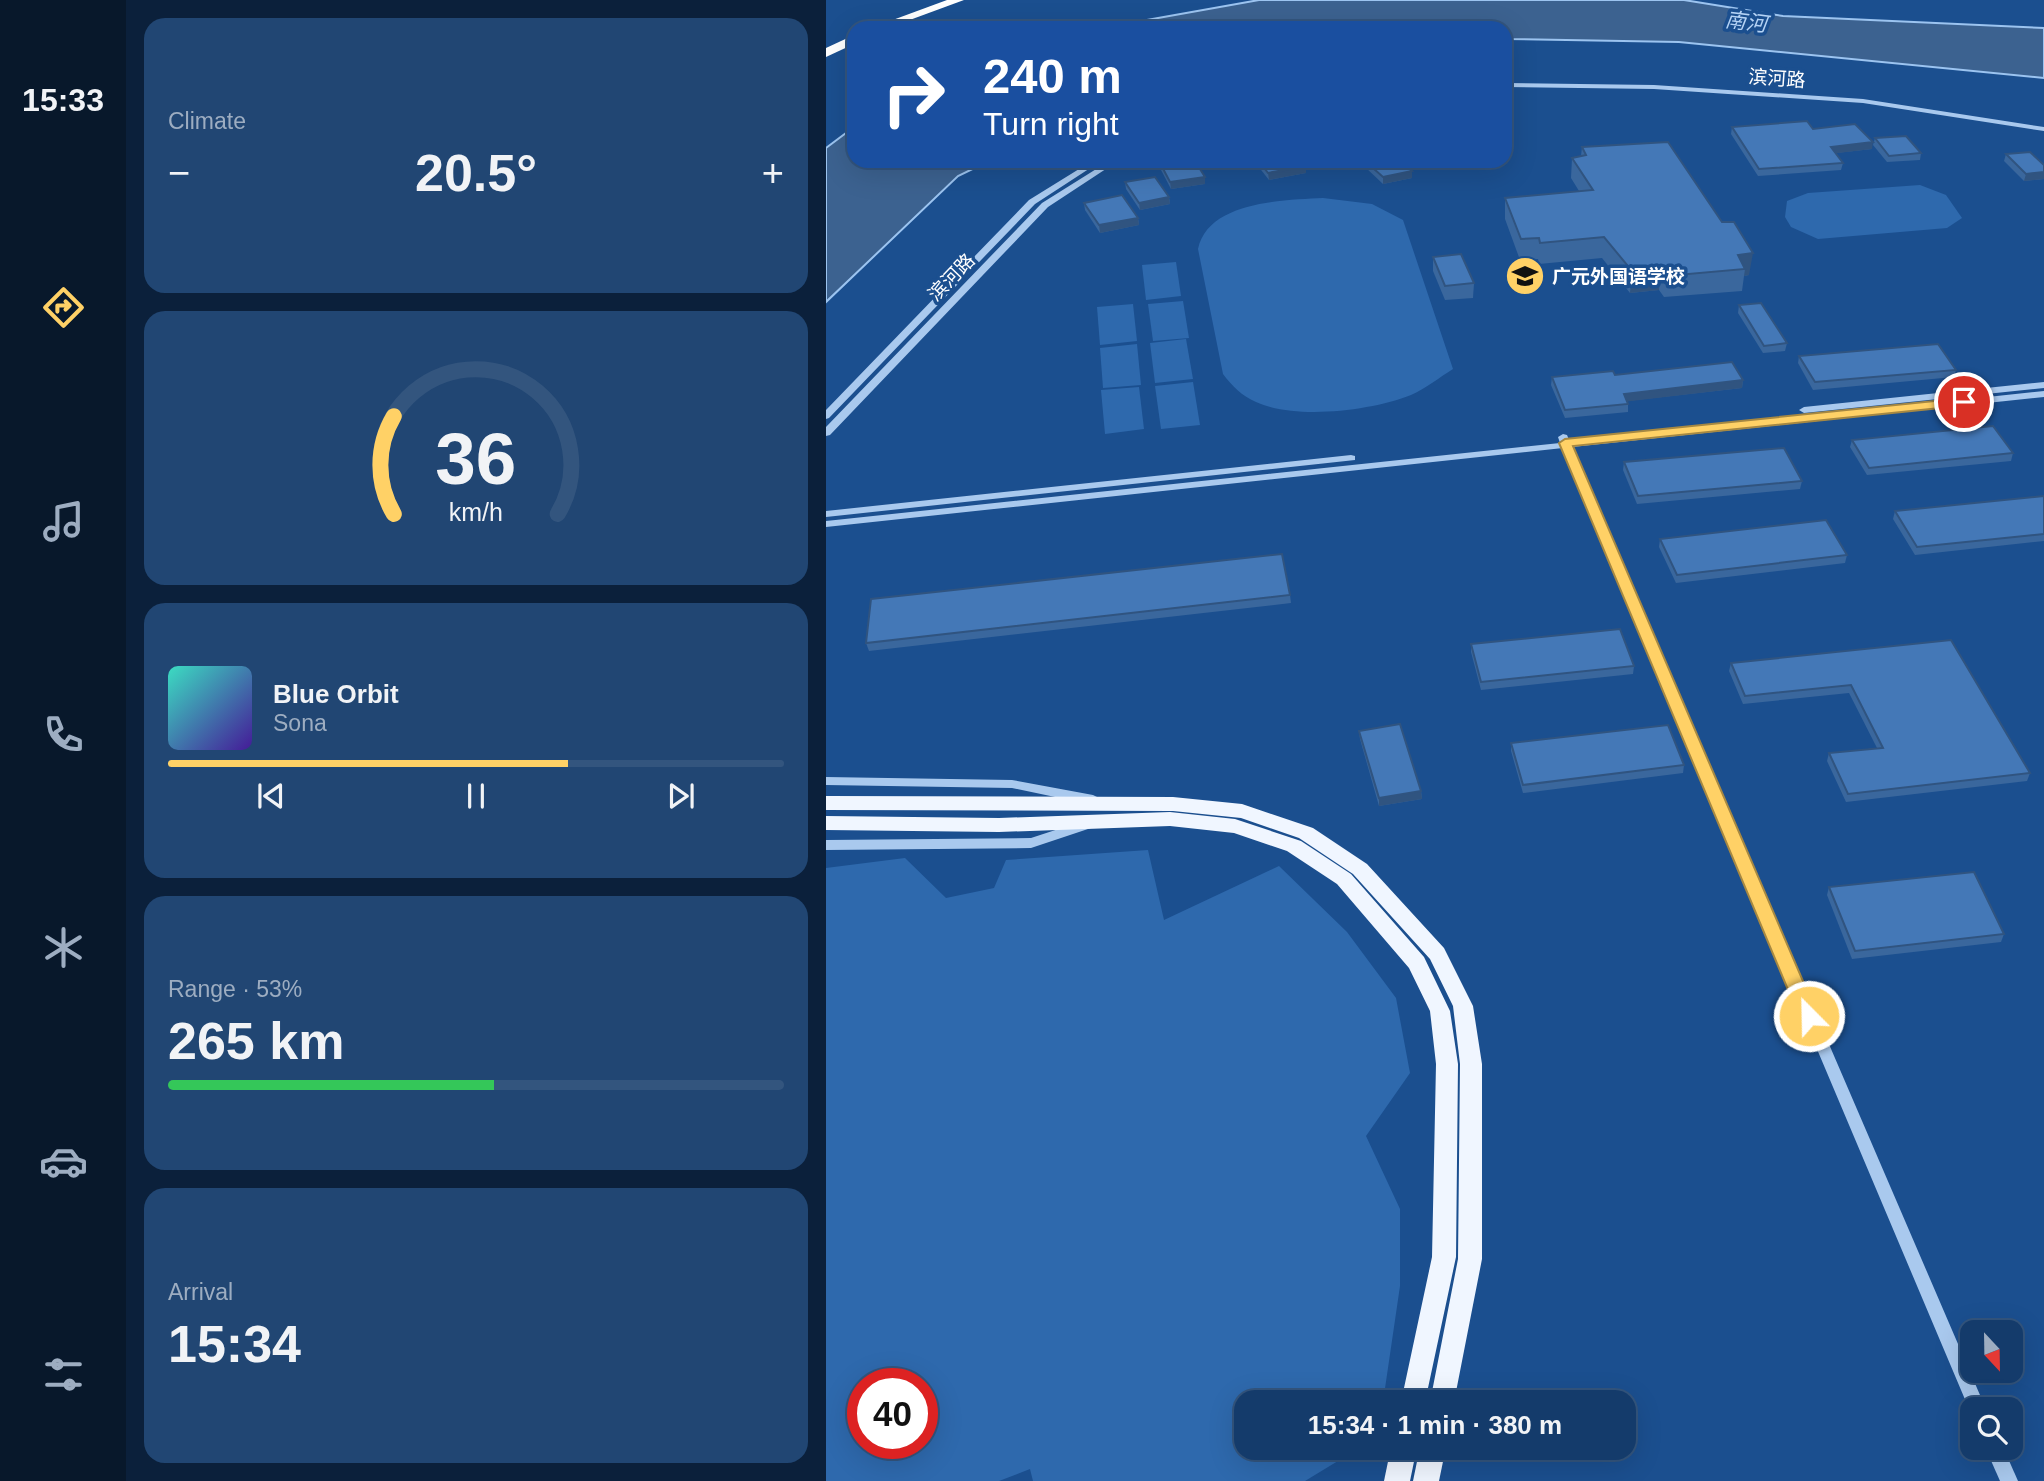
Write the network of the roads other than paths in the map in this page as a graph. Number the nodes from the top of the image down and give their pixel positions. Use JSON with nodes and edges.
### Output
{"nodes":[{"id":1,"x":943,"y":0,"type":"edge"},
{"id":2,"x":958,"y":0,"type":"edge"},
{"id":3,"x":884,"y":21,"type":"edge"},
{"id":4,"x":897,"y":21,"type":"edge"},
{"id":5,"x":847,"y":36,"type":"edge"},
{"id":6,"x":847,"y":42,"type":"edge"},
{"id":7,"x":826,"y":47,"type":"edge"},
{"id":8,"x":826,"y":53,"type":"edge"},
{"id":9,"x":1512,"y":79,"type":"edge"},
{"id":10,"x":1512,"y":85,"type":"edge"},
{"id":11,"x":2044,"y":122,"type":"edge"},
{"id":12,"x":2044,"y":129,"type":"edge"},
{"id":13,"x":1086,"y":168,"type":"edge"},
{"id":14,"x":1103,"y":168,"type":"edge"},
{"id":15,"x":2044,"y":385,"type":"edge"},
{"id":16,"x":2044,"y":394,"type":"edge"},
{"id":17,"x":826,"y":416,"type":"edge"},
{"id":18,"x":826,"y":433,"type":"edge"},
{"id":19,"x":1564,"y":439,"type":"junction"},
{"id":20,"x":826,"y":514,"type":"edge"},
{"id":21,"x":826,"y":524,"type":"edge"},
{"id":22,"x":826,"y":781,"type":"edge"},
{"id":23,"x":826,"y":803,"type":"edge"},
{"id":24,"x":1107,"y":812,"type":"junction"},
{"id":25,"x":1002,"y":815,"type":"junction"},
{"id":26,"x":826,"y":824,"type":"edge"},
{"id":27,"x":826,"y":845,"type":"edge"},
{"id":28,"x":1416,"y":1390,"type":"edge"},
{"id":29,"x":1444,"y":1390,"type":"edge"},
{"id":30,"x":1973,"y":1397,"type":"edge"},
{"id":31,"x":1401,"y":1460,"type":"edge"},
{"id":32,"x":1430,"y":1460,"type":"edge"},
{"id":33,"x":1999,"y":1460,"type":"edge"},
{"id":34,"x":1397,"y":1481,"type":"edge"},
{"id":35,"x":1426,"y":1481,"type":"edge"},
{"id":36,"x":2008,"y":1481,"type":"edge"}],
"edges":[{"from":1,"to":3,"type":"highway"},
{"from":2,"to":4,"type":"highway"},
{"from":5,"to":7,"type":"highway"},
{"from":6,"to":8,"type":"highway"},
{"from":9,"to":11,"type":"street","name":"滨河路"},
{"from":10,"to":12,"type":"street","name":"滨河路"},
{"from":13,"to":17,"type":"street","name":"滨河路"},
{"from":14,"to":18,"type":"street","name":"滨河路"},
{"from":15,"to":19,"type":"street"},
{"from":16,"to":19,"type":"street"},
{"from":19,"to":20,"type":"street"},
{"from":19,"to":21,"type":"street"},
{"from":19,"to":30,"type":"street"},
{"from":22,"to":24,"type":"street"},
{"from":23,"to":25,"type":"main road"},
{"from":24,"to":25,"type":"main road"},
{"from":24,"to":27,"type":"street"},
{"from":24,"to":28,"type":"main road"},
{"from":24,"to":29,"type":"main road"},
{"from":25,"to":26,"type":"main road"},
{"from":31,"to":34,"type":"main road"},
{"from":32,"to":35,"type":"main road"},
{"from":33,"to":36,"type":"street"}]}
